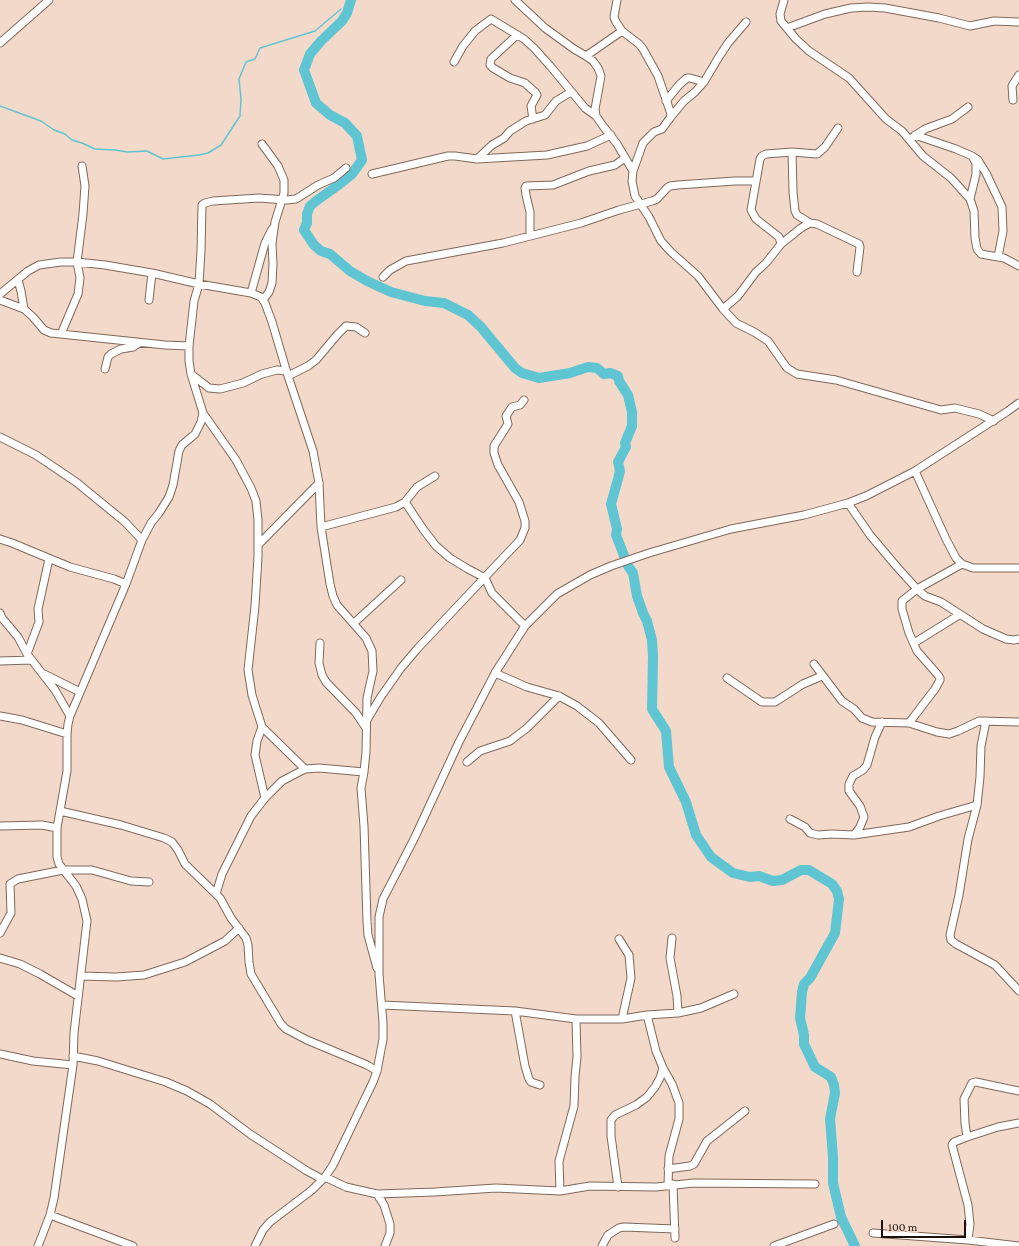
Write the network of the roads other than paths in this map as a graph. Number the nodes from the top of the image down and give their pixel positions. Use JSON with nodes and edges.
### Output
{"nodes":[{"id":1,"x":48,"y":0,"type":"edge"},
{"id":2,"x":515,"y":0,"type":"edge"},
{"id":3,"x":617,"y":0,"type":"edge"},
{"id":4,"x":784,"y":0,"type":"edge"},
{"id":5,"x":746,"y":22,"type":"dead end"},
{"id":6,"x":1019,"y":22,"type":"edge"},
{"id":7,"x":787,"y":28,"type":"junction"},
{"id":8,"x":622,"y":31,"type":"junction"},
{"id":9,"x":517,"y":35,"type":"junction"},
{"id":10,"x":0,"y":43,"type":"edge"},
{"id":11,"x":586,"y":56,"type":"junction"},
{"id":12,"x":454,"y":62,"type":"dead end"},
{"id":13,"x":1019,"y":75,"type":"edge"},
{"id":14,"x":704,"y":82,"type":"junction"},
{"id":15,"x":571,"y":92,"type":"junction"},
{"id":16,"x":1013,"y":100,"type":"dead end"},
{"id":17,"x":666,"y":101,"type":"junction"},
{"id":18,"x":968,"y":107,"type":"dead end"},
{"id":19,"x":596,"y":116,"type":"junction"},
{"id":20,"x":670,"y":118,"type":"junction"},
{"id":21,"x":533,"y":119,"type":"junction"},
{"id":22,"x":838,"y":128,"type":"dead end"},
{"id":23,"x":611,"y":135,"type":"junction"},
{"id":24,"x":915,"y":135,"type":"junction"},
{"id":25,"x":909,"y":140,"type":"junction"},
{"id":26,"x":262,"y":144,"type":"dead end"},
{"id":27,"x":792,"y":152,"type":"junction"},
{"id":28,"x":972,"y":156,"type":"junction"},
{"id":29,"x":625,"y":158,"type":"junction"},
{"id":30,"x":477,"y":159,"type":"junction"},
{"id":31,"x":82,"y":166,"type":"dead end"},
{"id":32,"x":346,"y":168,"type":"dead end"},
{"id":33,"x":633,"y":171,"type":"junction"},
{"id":34,"x":372,"y":174,"type":"dead end"},
{"id":35,"x":756,"y":181,"type":"junction"},
{"id":36,"x":282,"y":198,"type":"junction"},
{"id":37,"x":970,"y":198,"type":"junction"},
{"id":38,"x":641,"y":204,"type":"junction"},
{"id":39,"x":275,"y":222,"type":"junction"},
{"id":40,"x":810,"y":223,"type":"junction"},
{"id":41,"x":530,"y":236,"type":"junction"},
{"id":42,"x":781,"y":244,"type":"junction"},
{"id":43,"x":998,"y":257,"type":"junction"},
{"id":44,"x":78,"y":262,"type":"junction"},
{"id":45,"x":1019,"y":266,"type":"edge"},
{"id":46,"x":857,"y":272,"type":"dead end"},
{"id":47,"x":152,"y":273,"type":"junction"},
{"id":48,"x":383,"y":277,"type":"dead end"},
{"id":49,"x":18,"y":280,"type":"junction"},
{"id":50,"x":199,"y":284,"type":"junction"},
{"id":51,"x":251,"y":293,"type":"junction"},
{"id":52,"x":0,"y":294,"type":"edge"},
{"id":53,"x":0,"y":300,"type":"edge"},
{"id":54,"x":149,"y":300,"type":"dead end"},
{"id":55,"x":263,"y":300,"type":"junction"},
{"id":56,"x":24,"y":309,"type":"junction"},
{"id":57,"x":723,"y":309,"type":"junction"},
{"id":58,"x":365,"y":333,"type":"dead end"},
{"id":59,"x":61,"y":334,"type":"junction"},
{"id":60,"x":139,"y":343,"type":"junction"},
{"id":61,"x":189,"y":346,"type":"junction"},
{"id":62,"x":105,"y":369,"type":"dead end"},
{"id":63,"x":287,"y":373,"type":"junction"},
{"id":64,"x":191,"y":374,"type":"junction"},
{"id":65,"x":524,"y":400,"type":"dead end"},
{"id":66,"x":1019,"y":403,"type":"edge"},
{"id":67,"x":203,"y":413,"type":"junction"},
{"id":68,"x":994,"y":421,"type":"junction"},
{"id":69,"x":0,"y":437,"type":"edge"},
{"id":70,"x":915,"y":471,"type":"junction"},
{"id":71,"x":435,"y":476,"type":"dead end"},
{"id":72,"x":319,"y":483,"type":"junction"},
{"id":73,"x":405,"y":502,"type":"junction"},
{"id":74,"x":848,"y":503,"type":"junction"},
{"id":75,"x":321,"y":527,"type":"junction"},
{"id":76,"x":0,"y":539,"type":"edge"},
{"id":77,"x":142,"y":540,"type":"junction"},
{"id":78,"x":258,"y":545,"type":"junction"},
{"id":79,"x":49,"y":559,"type":"junction"},
{"id":80,"x":962,"y":564,"type":"junction"},
{"id":81,"x":1019,"y":568,"type":"edge"},
{"id":82,"x":485,"y":578,"type":"junction"},
{"id":83,"x":401,"y":580,"type":"dead end"},
{"id":84,"x":126,"y":584,"type":"junction"},
{"id":85,"x":917,"y":589,"type":"junction"},
{"id":86,"x":0,"y":613,"type":"edge"},
{"id":87,"x":959,"y":614,"type":"junction"},
{"id":88,"x":354,"y":623,"type":"junction"},
{"id":89,"x":525,"y":626,"type":"junction"},
{"id":90,"x":1019,"y":639,"type":"edge"},
{"id":91,"x":320,"y":643,"type":"dead end"},
{"id":92,"x":914,"y":643,"type":"junction"},
{"id":93,"x":29,"y":657,"type":"junction"},
{"id":94,"x":0,"y":661,"type":"edge"},
{"id":95,"x":814,"y":664,"type":"dead end"},
{"id":96,"x":495,"y":673,"type":"junction"},
{"id":97,"x":43,"y":674,"type":"junction"},
{"id":98,"x":822,"y":676,"type":"junction"},
{"id":99,"x":727,"y":678,"type":"dead end"},
{"id":100,"x":80,"y":692,"type":"junction"},
{"id":101,"x":559,"y":696,"type":"junction"},
{"id":102,"x":0,"y":716,"type":"edge"},
{"id":103,"x":70,"y":716,"type":"junction"},
{"id":104,"x":986,"y":721,"type":"junction"},
{"id":105,"x":882,"y":722,"type":"junction"},
{"id":106,"x":1019,"y":722,"type":"edge"},
{"id":107,"x":909,"y":723,"type":"junction"},
{"id":108,"x":366,"y":725,"type":"junction"},
{"id":109,"x":262,"y":727,"type":"junction"},
{"id":110,"x":67,"y":734,"type":"junction"},
{"id":111,"x":631,"y":760,"type":"dead end"},
{"id":112,"x":467,"y":762,"type":"dead end"},
{"id":113,"x":305,"y":769,"type":"junction"},
{"id":114,"x":364,"y":772,"type":"junction"},
{"id":115,"x":265,"y":798,"type":"junction"},
{"id":116,"x":976,"y":805,"type":"junction"},
{"id":117,"x":60,"y":811,"type":"junction"},
{"id":118,"x":790,"y":819,"type":"dead end"},
{"id":119,"x":0,"y":826,"type":"edge"},
{"id":120,"x":57,"y":828,"type":"junction"},
{"id":121,"x":854,"y":835,"type":"junction"},
{"id":122,"x":63,"y":870,"type":"junction"},
{"id":123,"x":149,"y":882,"type":"dead end"},
{"id":124,"x":216,"y":894,"type":"junction"},
{"id":125,"x":239,"y":928,"type":"junction"},
{"id":126,"x":0,"y":933,"type":"edge"},
{"id":127,"x":619,"y":938,"type":"dead end"},
{"id":128,"x":672,"y":938,"type":"dead end"},
{"id":129,"x":0,"y":958,"type":"edge"},
{"id":130,"x":379,"y":974,"type":"junction"},
{"id":131,"x":81,"y":976,"type":"junction"},
{"id":132,"x":1019,"y":991,"type":"edge"},
{"id":133,"x":734,"y":994,"type":"dead end"},
{"id":134,"x":78,"y":996,"type":"junction"},
{"id":135,"x":382,"y":1005,"type":"junction"},
{"id":136,"x":515,"y":1011,"type":"junction"},
{"id":137,"x":678,"y":1014,"type":"junction"},
{"id":138,"x":648,"y":1015,"type":"junction"},
{"id":139,"x":576,"y":1019,"type":"junction"},
{"id":140,"x":622,"y":1019,"type":"junction"},
{"id":141,"x":0,"y":1054,"type":"edge"},
{"id":142,"x":73,"y":1056,"type":"junction"},
{"id":143,"x":73,"y":1064,"type":"junction"},
{"id":144,"x":663,"y":1068,"type":"junction"},
{"id":145,"x":377,"y":1070,"type":"junction"},
{"id":146,"x":540,"y":1085,"type":"dead end"},
{"id":147,"x":1019,"y":1091,"type":"edge"},
{"id":148,"x":744,"y":1111,"type":"dead end"},
{"id":149,"x":1019,"y":1123,"type":"edge"},
{"id":150,"x":967,"y":1137,"type":"junction"},
{"id":151,"x":668,"y":1169,"type":"junction"},
{"id":152,"x":324,"y":1178,"type":"junction"},
{"id":153,"x":815,"y":1184,"type":"dead end"},
{"id":154,"x":671,"y":1185,"type":"junction"},
{"id":155,"x":618,"y":1187,"type":"junction"},
{"id":156,"x":560,"y":1191,"type":"junction"},
{"id":157,"x":378,"y":1194,"type":"junction"},
{"id":158,"x":50,"y":1215,"type":"junction"},
{"id":159,"x":834,"y":1224,"type":"dead end"},
{"id":160,"x":675,"y":1229,"type":"junction"},
{"id":161,"x":873,"y":1233,"type":"dead end"},
{"id":162,"x":675,"y":1238,"type":"dead end"},
{"id":163,"x":968,"y":1240,"type":"junction"},
{"id":164,"x":38,"y":1246,"type":"edge"},
{"id":165,"x":133,"y":1246,"type":"edge"},
{"id":166,"x":255,"y":1246,"type":"edge"},
{"id":167,"x":385,"y":1246,"type":"edge"},
{"id":168,"x":602,"y":1246,"type":"edge"},
{"id":169,"x":774,"y":1246,"type":"edge"},
{"id":170,"x":1019,"y":1246,"type":"edge"}],
"edges":[{"from":1,"to":10,"type":"street"},
{"from":2,"to":11,"type":"street"},
{"from":3,"to":8,"type":"street"},
{"from":4,"to":7,"type":"street"},
{"from":5,"to":14,"type":"street"},
{"from":6,"to":7,"type":"street"},
{"from":7,"to":25,"type":"street"},
{"from":8,"to":11,"type":"street"},
{"from":8,"to":17,"type":"street"},
{"from":9,"to":12,"type":"street"},
{"from":9,"to":15,"type":"street"},
{"from":9,"to":21,"type":"street"},
{"from":11,"to":19,"type":"street"},
{"from":13,"to":16,"type":"street"},
{"from":14,"to":17,"type":"street"},
{"from":14,"to":20,"type":"street"},
{"from":15,"to":19,"type":"street"},
{"from":15,"to":21,"type":"street"},
{"from":17,"to":20,"type":"street"},
{"from":18,"to":24,"type":"street"},
{"from":19,"to":23,"type":"street"},
{"from":20,"to":33,"type":"street"},
{"from":21,"to":30,"type":"street"},
{"from":22,"to":27,"type":"street"},
{"from":23,"to":29,"type":"street"},
{"from":23,"to":30,"type":"street"},
{"from":24,"to":25,"type":"street"},
{"from":24,"to":28,"type":"street"},
{"from":25,"to":37,"type":"street"},
{"from":26,"to":36,"type":"street"},
{"from":27,"to":35,"type":"street"},
{"from":27,"to":40,"type":"street"},
{"from":28,"to":37,"type":"street"},
{"from":28,"to":43,"type":"street"},
{"from":29,"to":33,"type":"street"},
{"from":29,"to":41,"type":"street"},
{"from":30,"to":34,"type":"street"},
{"from":31,"to":44,"type":"street"},
{"from":32,"to":36,"type":"street"},
{"from":33,"to":38,"type":"street"},
{"from":35,"to":38,"type":"street"},
{"from":35,"to":42,"type":"street"},
{"from":36,"to":39,"type":"street"},
{"from":36,"to":50,"type":"street"},
{"from":37,"to":43,"type":"street"},
{"from":38,"to":41,"type":"street"},
{"from":38,"to":57,"type":"street"},
{"from":39,"to":51,"type":"street"},
{"from":39,"to":55,"type":"street"},
{"from":40,"to":42,"type":"street"},
{"from":40,"to":46,"type":"street"},
{"from":41,"to":48,"type":"street"},
{"from":42,"to":57,"type":"street"},
{"from":43,"to":45,"type":"street"},
{"from":44,"to":47,"type":"street"},
{"from":44,"to":49,"type":"street"},
{"from":44,"to":59,"type":"street"},
{"from":47,"to":50,"type":"street"},
{"from":47,"to":54,"type":"street"},
{"from":49,"to":52,"type":"street"},
{"from":49,"to":56,"type":"street"},
{"from":50,"to":51,"type":"street"},
{"from":50,"to":61,"type":"street"},
{"from":51,"to":55,"type":"street"},
{"from":53,"to":56,"type":"street"},
{"from":55,"to":63,"type":"street"},
{"from":56,"to":59,"type":"street"},
{"from":57,"to":68,"type":"street"},
{"from":58,"to":63,"type":"street"},
{"from":59,"to":60,"type":"street"},
{"from":60,"to":61,"type":"street"},
{"from":60,"to":62,"type":"street"},
{"from":61,"to":64,"type":"street"},
{"from":63,"to":64,"type":"street"},
{"from":63,"to":72,"type":"street"},
{"from":64,"to":67,"type":"street"},
{"from":65,"to":82,"type":"street"},
{"from":66,"to":68,"type":"street"},
{"from":67,"to":77,"type":"street"},
{"from":67,"to":78,"type":"street"},
{"from":68,"to":70,"type":"street"},
{"from":69,"to":77,"type":"street"},
{"from":70,"to":74,"type":"street"},
{"from":70,"to":80,"type":"street"},
{"from":71,"to":73,"type":"street"},
{"from":72,"to":75,"type":"street"},
{"from":72,"to":78,"type":"street"},
{"from":73,"to":75,"type":"street"},
{"from":73,"to":82,"type":"street"},
{"from":74,"to":85,"type":"street"},
{"from":74,"to":89,"type":"street"},
{"from":75,"to":88,"type":"street"},
{"from":76,"to":79,"type":"street"},
{"from":77,"to":84,"type":"street"},
{"from":78,"to":109,"type":"street"},
{"from":79,"to":84,"type":"street"},
{"from":79,"to":93,"type":"street"},
{"from":80,"to":81,"type":"street"},
{"from":80,"to":85,"type":"street"},
{"from":82,"to":89,"type":"street"},
{"from":82,"to":108,"type":"street"},
{"from":83,"to":88,"type":"street"},
{"from":84,"to":100,"type":"street"},
{"from":85,"to":87,"type":"street"},
{"from":85,"to":92,"type":"street"},
{"from":86,"to":93,"type":"street"},
{"from":87,"to":90,"type":"street"},
{"from":87,"to":92,"type":"street"},
{"from":88,"to":108,"type":"street"},
{"from":89,"to":96,"type":"street"},
{"from":91,"to":108,"type":"street"},
{"from":92,"to":107,"type":"street"},
{"from":93,"to":94,"type":"street"},
{"from":93,"to":97,"type":"street"},
{"from":95,"to":98,"type":"street"},
{"from":96,"to":101,"type":"street"},
{"from":96,"to":130,"type":"street"},
{"from":97,"to":100,"type":"street"},
{"from":97,"to":103,"type":"street"},
{"from":98,"to":99,"type":"street"},
{"from":98,"to":105,"type":"street"},
{"from":100,"to":103,"type":"street"},
{"from":101,"to":111,"type":"street"},
{"from":101,"to":112,"type":"street"},
{"from":102,"to":110,"type":"street"},
{"from":103,"to":110,"type":"street"},
{"from":104,"to":106,"type":"street"},
{"from":104,"to":107,"type":"street"},
{"from":104,"to":116,"type":"street"},
{"from":105,"to":107,"type":"street"},
{"from":105,"to":121,"type":"street"},
{"from":108,"to":114,"type":"street"},
{"from":109,"to":113,"type":"street"},
{"from":109,"to":115,"type":"street"},
{"from":110,"to":117,"type":"street"},
{"from":113,"to":114,"type":"street"},
{"from":113,"to":115,"type":"street"},
{"from":114,"to":130,"type":"street"},
{"from":115,"to":124,"type":"street"},
{"from":116,"to":121,"type":"street"},
{"from":116,"to":132,"type":"street"},
{"from":117,"to":120,"type":"street"},
{"from":117,"to":124,"type":"street"},
{"from":118,"to":121,"type":"street"},
{"from":119,"to":120,"type":"street"},
{"from":120,"to":122,"type":"street"},
{"from":122,"to":123,"type":"street"},
{"from":122,"to":126,"type":"street"},
{"from":122,"to":131,"type":"street"},
{"from":124,"to":125,"type":"street"},
{"from":125,"to":131,"type":"street"},
{"from":125,"to":145,"type":"street"},
{"from":127,"to":140,"type":"street"},
{"from":128,"to":137,"type":"street"},
{"from":129,"to":134,"type":"street"},
{"from":130,"to":135,"type":"street"},
{"from":131,"to":134,"type":"street"},
{"from":133,"to":137,"type":"street"},
{"from":134,"to":142,"type":"street"},
{"from":135,"to":136,"type":"street"},
{"from":135,"to":145,"type":"street"},
{"from":136,"to":139,"type":"street"},
{"from":136,"to":146,"type":"street"},
{"from":137,"to":138,"type":"street"},
{"from":138,"to":140,"type":"street"},
{"from":138,"to":144,"type":"street"},
{"from":139,"to":140,"type":"street"},
{"from":139,"to":156,"type":"street"},
{"from":141,"to":143,"type":"street"},
{"from":142,"to":143,"type":"street"},
{"from":142,"to":152,"type":"street"},
{"from":143,"to":158,"type":"street"},
{"from":144,"to":151,"type":"street"},
{"from":144,"to":155,"type":"street"},
{"from":145,"to":152,"type":"street"},
{"from":147,"to":150,"type":"street"},
{"from":148,"to":151,"type":"street"},
{"from":149,"to":150,"type":"street"},
{"from":150,"to":163,"type":"street"},
{"from":151,"to":154,"type":"street"},
{"from":152,"to":157,"type":"street"},
{"from":152,"to":166,"type":"street"},
{"from":153,"to":154,"type":"street"},
{"from":154,"to":155,"type":"street"},
{"from":154,"to":160,"type":"street"},
{"from":155,"to":156,"type":"street"},
{"from":156,"to":157,"type":"street"},
{"from":157,"to":167,"type":"street"},
{"from":158,"to":164,"type":"street"},
{"from":158,"to":165,"type":"street"},
{"from":159,"to":169,"type":"street"},
{"from":160,"to":162,"type":"street"},
{"from":160,"to":168,"type":"street"},
{"from":161,"to":163,"type":"street"},
{"from":163,"to":170,"type":"street"}]}
